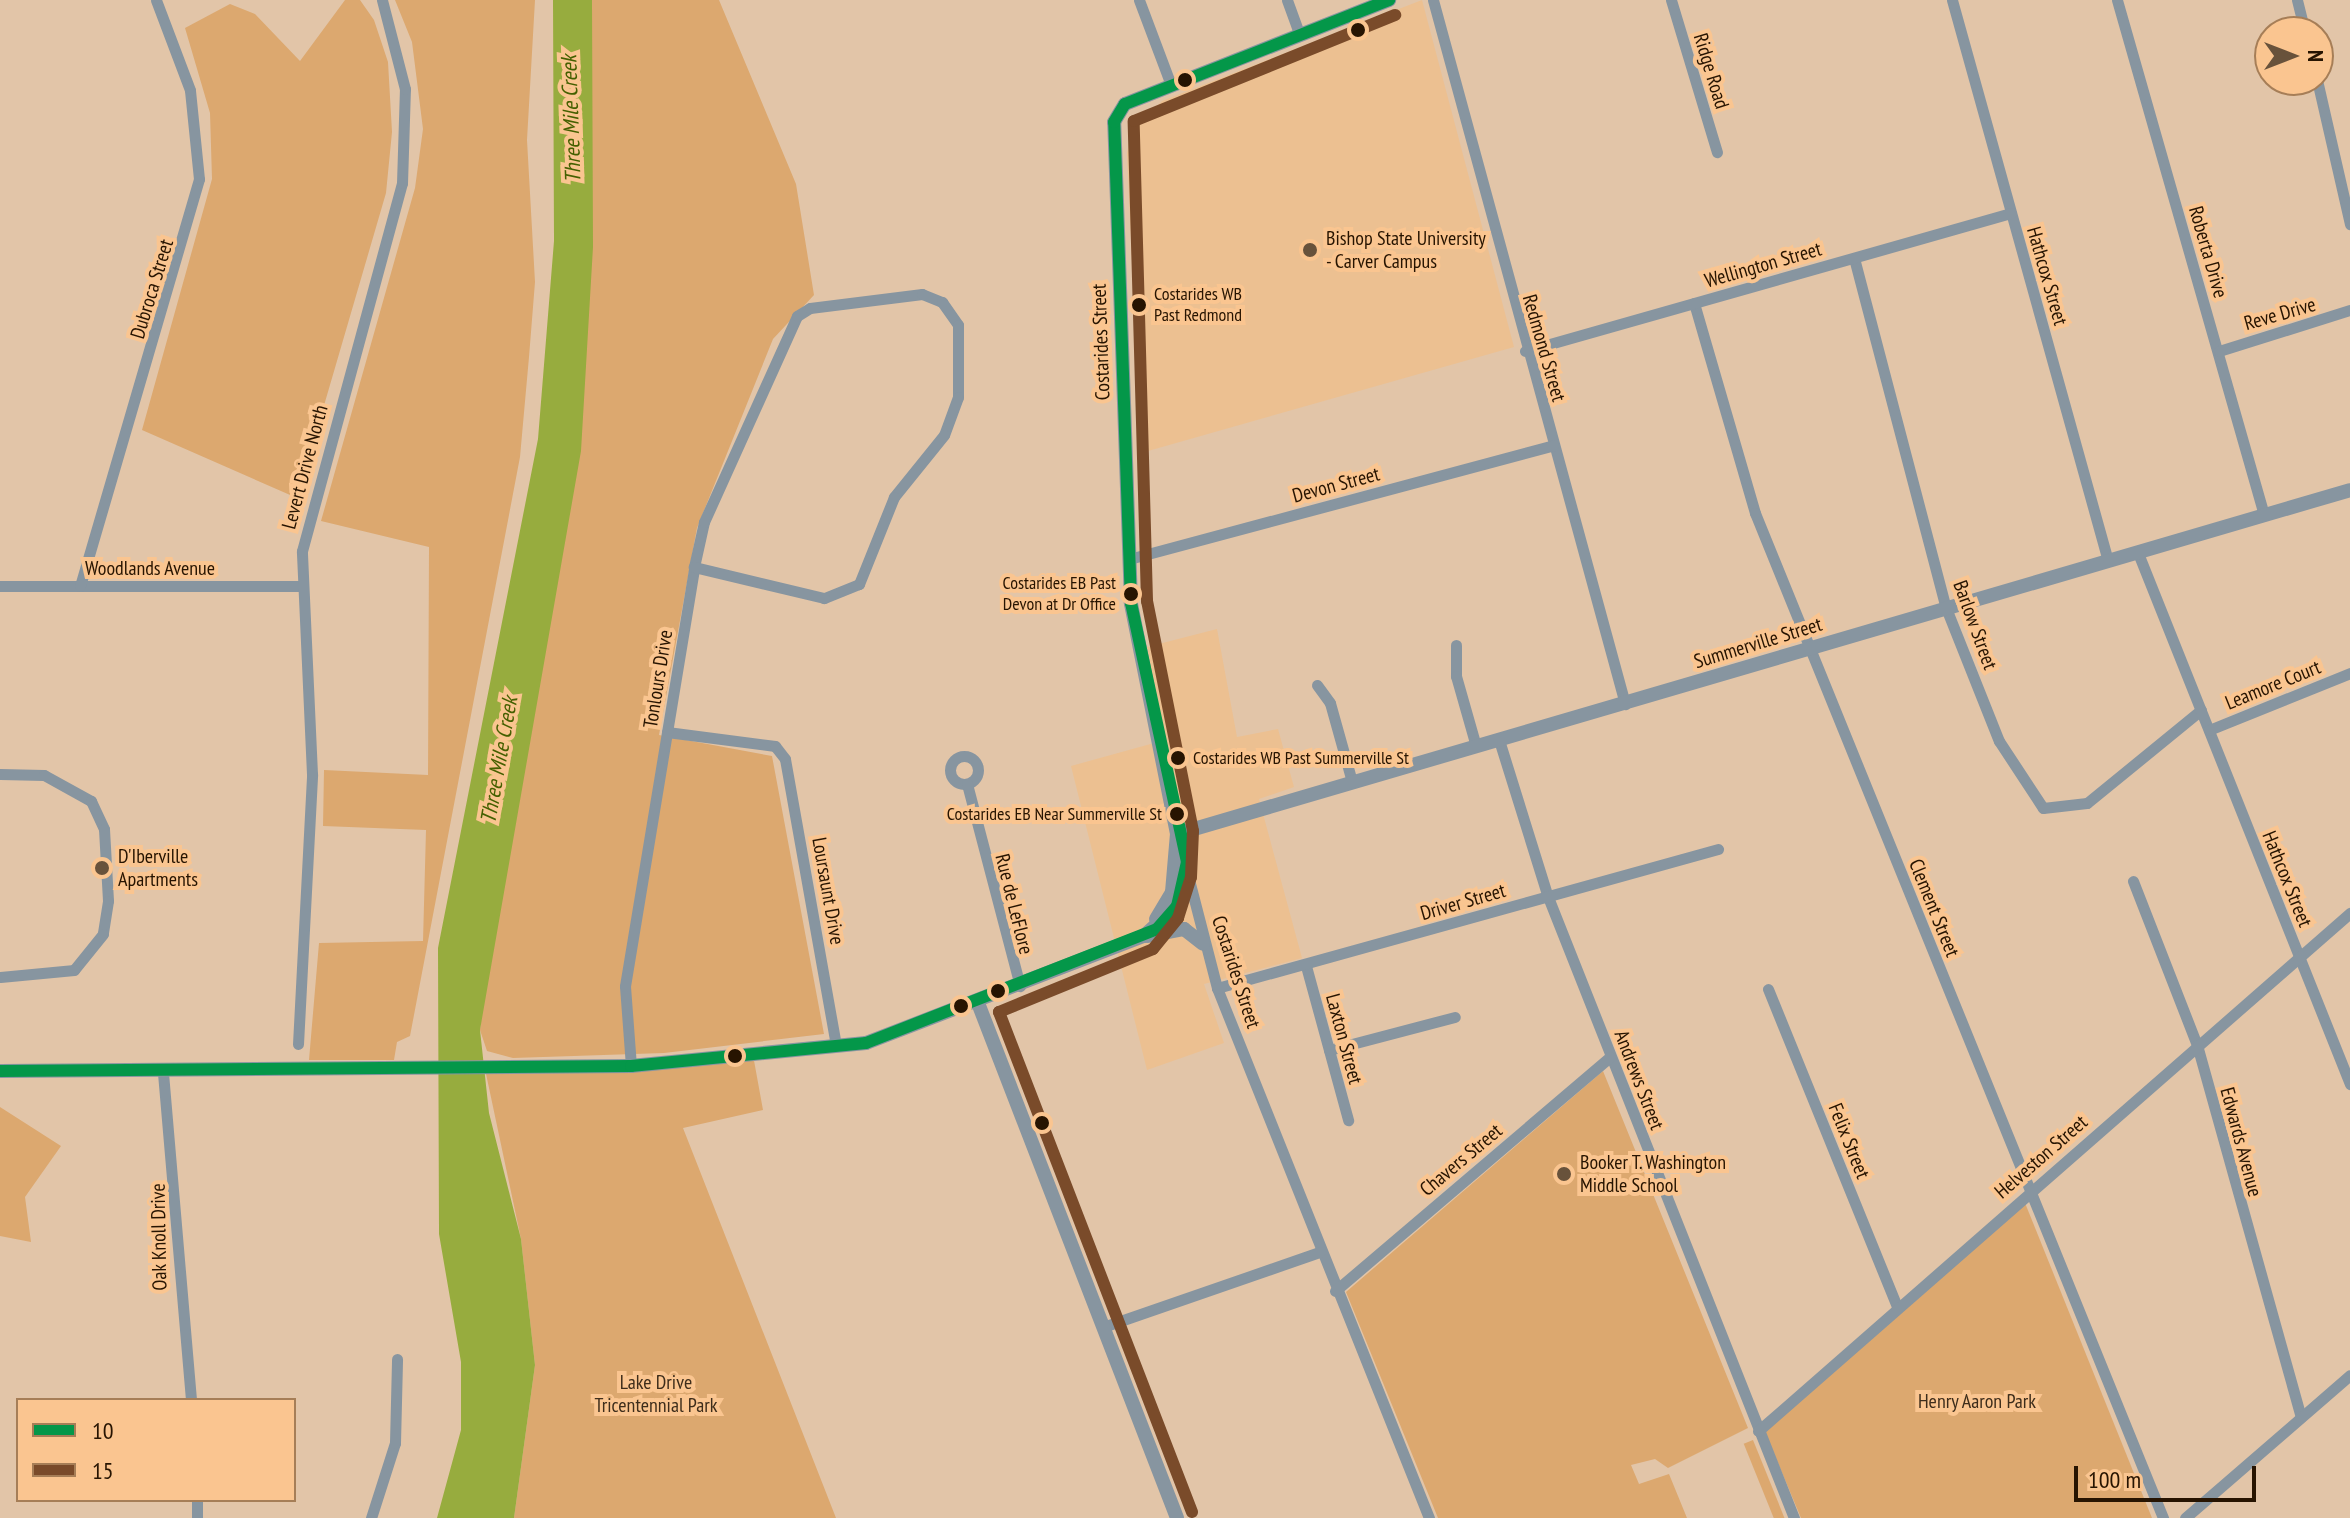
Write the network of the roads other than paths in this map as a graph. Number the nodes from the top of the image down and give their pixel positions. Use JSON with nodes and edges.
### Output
{"nodes":[{"id":1,"x":156,"y":0,"type":"edge"},
{"id":2,"x":1139,"y":0,"type":"edge"},
{"id":3,"x":1287,"y":0,"type":"edge"},
{"id":4,"x":1389,"y":0,"type":"edge"},
{"id":5,"x":1433,"y":0,"type":"edge"},
{"id":6,"x":1671,"y":0,"type":"edge"},
{"id":7,"x":1952,"y":0,"type":"edge"},
{"id":8,"x":2117,"y":0,"type":"edge"},
{"id":9,"x":383,"y":2,"type":"edge"},
{"id":10,"x":1300,"y":35,"type":"junction"},
{"id":11,"x":1171,"y":85,"type":"junction"},
{"id":12,"x":2321,"y":96,"type":"edge"},
{"id":13,"x":1717,"y":152,"type":"dead end"},
{"id":14,"x":2011,"y":213,"type":"junction"},
{"id":15,"x":2350,"y":224,"type":"edge"},
{"id":16,"x":1854,"y":258,"type":"junction"},
{"id":17,"x":1694,"y":303,"type":"junction"},
{"id":18,"x":2350,"y":310,"type":"edge"},
{"id":19,"x":1525,"y":351,"type":"junction"},
{"id":20,"x":2219,"y":351,"type":"junction"},
{"id":21,"x":1553,"y":445,"type":"junction"},
{"id":22,"x":2350,"y":490,"type":"edge"},
{"id":23,"x":2264,"y":515,"type":"junction"},
{"id":24,"x":2138,"y":553,"type":"junction"},
{"id":25,"x":1129,"y":559,"type":"junction"},
{"id":26,"x":2108,"y":561,"type":"junction"},
{"id":27,"x":694,"y":567,"type":"junction"},
{"id":28,"x":0,"y":586,"type":"edge"},
{"id":29,"x":80,"y":586,"type":"junction"},
{"id":30,"x":300,"y":586,"type":"junction"},
{"id":31,"x":1946,"y":608,"type":"junction"},
{"id":32,"x":1456,"y":645,"type":"dead end"},
{"id":33,"x":1809,"y":648,"type":"junction"},
{"id":34,"x":2350,"y":673,"type":"edge"},
{"id":35,"x":1317,"y":685,"type":"dead end"},
{"id":36,"x":1625,"y":704,"type":"junction"},
{"id":37,"x":2201,"y":710,"type":"junction"},
{"id":38,"x":2209,"y":730,"type":"junction"},
{"id":39,"x":667,"y":732,"type":"junction"},
{"id":40,"x":1499,"y":740,"type":"junction"},
{"id":41,"x":1476,"y":746,"type":"junction"},
{"id":42,"x":0,"y":774,"type":"edge"},
{"id":43,"x":1352,"y":782,"type":"junction"},
{"id":44,"x":967,"y":784,"type":"dead end"},
{"id":45,"x":1177,"y":834,"type":"junction"},
{"id":46,"x":1718,"y":849,"type":"dead end"},
{"id":47,"x":1187,"y":862,"type":"junction"},
{"id":48,"x":2133,"y":881,"type":"dead end"},
{"id":49,"x":1548,"y":897,"type":"junction"},
{"id":50,"x":2350,"y":913,"type":"edge"},
{"id":51,"x":1144,"y":936,"type":"junction"},
{"id":52,"x":1203,"y":944,"type":"junction"},
{"id":53,"x":2299,"y":956,"type":"junction"},
{"id":54,"x":1306,"y":966,"type":"junction"},
{"id":55,"x":0,"y":977,"type":"edge"},
{"id":56,"x":1020,"y":986,"type":"junction"},
{"id":57,"x":1217,"y":988,"type":"junction"},
{"id":58,"x":1768,"y":989,"type":"dead end"},
{"id":59,"x":978,"y":1003,"type":"junction"},
{"id":60,"x":1455,"y":1017,"type":"dead end"},
{"id":61,"x":298,"y":1044,"type":"dead end"},
{"id":62,"x":2197,"y":1045,"type":"junction"},
{"id":63,"x":836,"y":1046,"type":"junction"},
{"id":64,"x":1329,"y":1050,"type":"junction"},
{"id":65,"x":1610,"y":1057,"type":"junction"},
{"id":66,"x":631,"y":1066,"type":"junction"},
{"id":67,"x":0,"y":1071,"type":"edge"},
{"id":68,"x":163,"y":1073,"type":"junction"},
{"id":69,"x":2350,"y":1084,"type":"edge"},
{"id":70,"x":1348,"y":1120,"type":"dead end"},
{"id":71,"x":2027,"y":1193,"type":"junction"},
{"id":72,"x":1319,"y":1252,"type":"junction"},
{"id":73,"x":1335,"y":1291,"type":"junction"},
{"id":74,"x":1897,"y":1307,"type":"junction"},
{"id":75,"x":1103,"y":1327,"type":"junction"},
{"id":76,"x":397,"y":1359,"type":"dead end"},
{"id":77,"x":2350,"y":1375,"type":"edge"},
{"id":78,"x":191,"y":1398,"type":"edge"},
{"id":79,"x":2301,"y":1417,"type":"junction"},
{"id":80,"x":1758,"y":1431,"type":"junction"},
{"id":81,"x":371,"y":1518,"type":"edge"},
{"id":82,"x":1177,"y":1518,"type":"edge"},
{"id":83,"x":1429,"y":1518,"type":"edge"},
{"id":84,"x":1794,"y":1518,"type":"edge"},
{"id":85,"x":2163,"y":1518,"type":"edge"},
{"id":86,"x":2185,"y":1518,"type":"edge"}],
"edges":[{"from":1,"to":29,"type":"street","name":"Dubroca Street"},
{"from":2,"to":11,"type":"street"},
{"from":3,"to":10,"type":"street"},
{"from":4,"to":10,"type":"street"},
{"from":5,"to":19,"type":"street","name":"Redmond Street"},
{"from":6,"to":13,"type":"street","name":"Ridge Road"},
{"from":7,"to":14,"type":"street","name":"Hathcox Street"},
{"from":8,"to":20,"type":"street","name":"Roberta Drive"},
{"from":9,"to":30,"type":"street","name":"Levert Drive North"},
{"from":10,"to":11,"type":"street"},
{"from":11,"to":25,"type":"street","name":"Costarides Street"},
{"from":12,"to":15,"type":"street"},
{"from":14,"to":16,"type":"street","name":"Wellington Street"},
{"from":14,"to":26,"type":"street","name":"Hathcox Street"},
{"from":16,"to":17,"type":"street","name":"Wellington Street"},
{"from":16,"to":31,"type":"street","name":"Barlow Street"},
{"from":17,"to":19,"type":"street","name":"Wellington Street"},
{"from":17,"to":33,"type":"street","name":"Clement Street"},
{"from":18,"to":20,"type":"street","name":"Reve Drive"},
{"from":19,"to":21,"type":"street","name":"Redmond Street"},
{"from":20,"to":23,"type":"street","name":"Roberta Drive"},
{"from":21,"to":25,"type":"street","name":"Devon Street"},
{"from":21,"to":36,"type":"street","name":"Redmond Street"},
{"from":22,"to":23,"type":"street","name":"Summerville Street"},
{"from":23,"to":24,"type":"street","name":"Summerville Street"},
{"from":24,"to":26,"type":"street","name":"Summerville Street"},
{"from":24,"to":37,"type":"street","name":"Hathcox Street"},
{"from":25,"to":45,"type":"street","name":"Costarides Street"},
{"from":26,"to":31,"type":"street","name":"Summerville Street"},
{"from":27,"to":27,"type":"street","name":"Tonlours Drive"},
{"from":27,"to":39,"type":"street","name":"Tonlours Drive"},
{"from":28,"to":29,"type":"street","name":"Woodlands Avenue"},
{"from":29,"to":30,"type":"street","name":"Woodlands Avenue"},
{"from":30,"to":61,"type":"street","name":"Levert Drive North"},
{"from":31,"to":33,"type":"street","name":"Summerville Street"},
{"from":31,"to":37,"type":"street","name":"Barlow Street"},
{"from":32,"to":41,"type":"street"},
{"from":33,"to":36,"type":"street","name":"Summerville Street"},
{"from":33,"to":71,"type":"street","name":"Clement Street"},
{"from":34,"to":38,"type":"street","name":"Leamore Court"},
{"from":35,"to":43,"type":"street"},
{"from":36,"to":40,"type":"street","name":"Summerville Street"},
{"from":37,"to":38,"type":"street","name":"Hathcox Street"},
{"from":38,"to":53,"type":"street","name":"Hathcox Street"},
{"from":39,"to":63,"type":"street","name":"Loursaunt Drive"},
{"from":39,"to":66,"type":"street","name":"Tonlours Drive"},
{"from":40,"to":41,"type":"street","name":"Summerville Street"},
{"from":40,"to":49,"type":"street","name":"Andrews Street"},
{"from":41,"to":43,"type":"street","name":"Summerville Street"},
{"from":42,"to":55,"type":"street"},
{"from":43,"to":45,"type":"street","name":"Summerville Street"},
{"from":44,"to":56,"type":"street","name":"Rue de LeFlore"},
{"from":45,"to":47,"type":"street","name":"Costarides Street"},
{"from":45,"to":51,"type":"street"},
{"from":46,"to":49,"type":"street","name":"Driver Street"},
{"from":47,"to":51,"type":"street"},
{"from":47,"to":52,"type":"street","name":"Costarides Street"},
{"from":48,"to":62,"type":"street","name":"Edwards Avenue"},
{"from":49,"to":54,"type":"street","name":"Driver Street"},
{"from":49,"to":65,"type":"street","name":"Andrews Street"},
{"from":50,"to":53,"type":"street","name":"Helveston Street"},
{"from":51,"to":52,"type":"street"},
{"from":51,"to":56,"type":"street"},
{"from":52,"to":57,"type":"street","name":"Costarides Street"},
{"from":53,"to":62,"type":"street","name":"Helveston Street"},
{"from":53,"to":69,"type":"street","name":"Hathcox Street"},
{"from":54,"to":57,"type":"street","name":"Driver Street"},
{"from":54,"to":64,"type":"street","name":"Laxton Street"},
{"from":56,"to":59,"type":"street"},
{"from":57,"to":72,"type":"street","name":"Costarides Street"},
{"from":58,"to":74,"type":"street","name":"Felix Street"},
{"from":59,"to":63,"type":"street"},
{"from":59,"to":75,"type":"street"},
{"from":60,"to":64,"type":"street"},
{"from":62,"to":71,"type":"street","name":"Helveston Street"},
{"from":62,"to":79,"type":"street","name":"Edwards Avenue"},
{"from":63,"to":66,"type":"street"},
{"from":64,"to":70,"type":"street","name":"Laxton Street"},
{"from":65,"to":73,"type":"street","name":"Chavers Street"},
{"from":65,"to":80,"type":"street","name":"Andrews Street"},
{"from":66,"to":68,"type":"street"},
{"from":67,"to":68,"type":"street"},
{"from":68,"to":78,"type":"street","name":"Oak Knoll Drive"},
{"from":71,"to":74,"type":"street","name":"Helveston Street"},
{"from":71,"to":85,"type":"street","name":"Clement Street"},
{"from":72,"to":73,"type":"street","name":"Costarides Street"},
{"from":72,"to":75,"type":"street"},
{"from":73,"to":83,"type":"street","name":"Costarides Street"},
{"from":74,"to":80,"type":"street","name":"Helveston Street"},
{"from":75,"to":82,"type":"street"},
{"from":76,"to":81,"type":"street"},
{"from":77,"to":79,"type":"street"},
{"from":79,"to":86,"type":"street"},
{"from":80,"to":84,"type":"street","name":"Andrews Street"}]}
